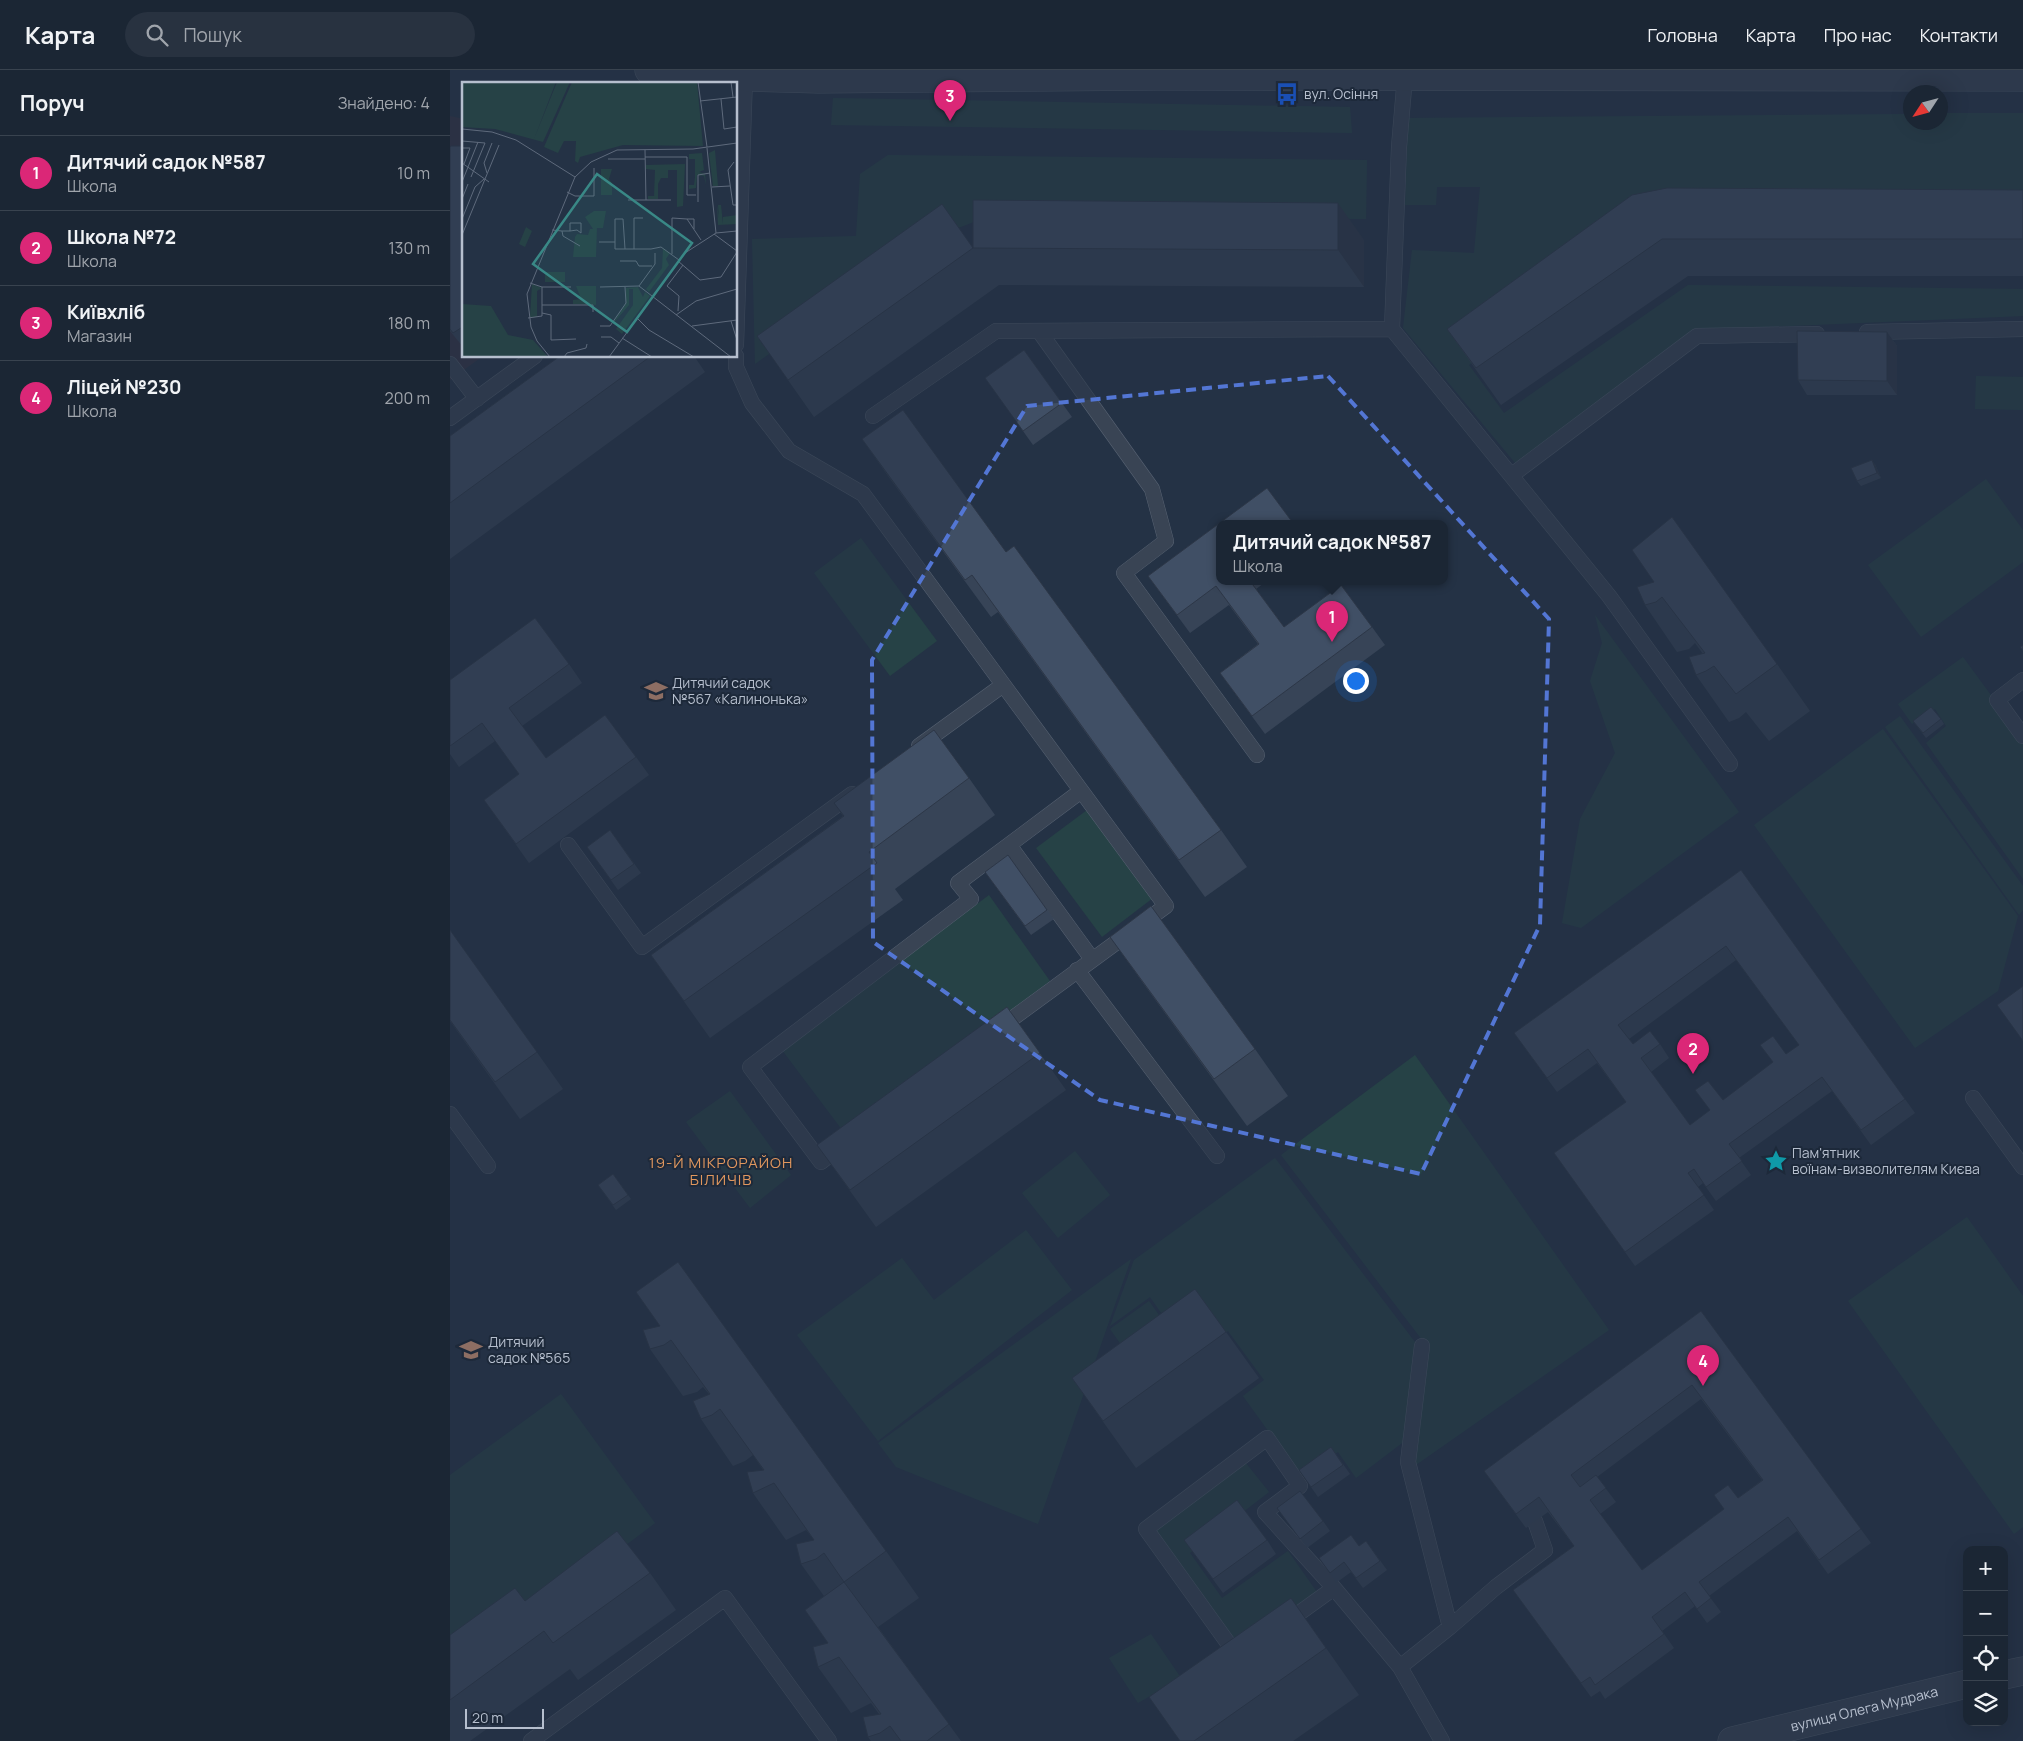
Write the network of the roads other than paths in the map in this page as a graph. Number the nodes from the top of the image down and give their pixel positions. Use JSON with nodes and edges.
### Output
{"nodes":[{"id":1,"x":649,"y":70,"type":"edge"},
{"id":2,"x":1161,"y":73,"type":"edge"},
{"id":3,"x":1405,"y":73,"type":"edge"},
{"id":4,"x":773,"y":74,"type":"edge"},
{"id":5,"x":745,"y":77,"type":"junction"},
{"id":6,"x":2023,"y":77,"type":"edge"},
{"id":7,"x":739,"y":208,"type":"edge"},
{"id":8,"x":738,"y":254,"type":"edge"},
{"id":9,"x":1392,"y":329,"type":"junction"},
{"id":10,"x":2023,"y":329,"type":"edge"},
{"id":11,"x":1039,"y":331,"type":"junction"},
{"id":12,"x":1835,"y":333,"type":"edge"},
{"id":13,"x":1855,"y":333,"type":"edge"},
{"id":14,"x":532,"y":358,"type":"edge"},
{"id":15,"x":736,"y":358,"type":"edge"},
{"id":16,"x":450,"y":364,"type":"edge"},
{"id":17,"x":477,"y":399,"type":"junction"},
{"id":18,"x":873,"y":416,"type":"dead end"},
{"id":19,"x":450,"y":418,"type":"edge"},
{"id":20,"x":1512,"y":475,"type":"junction"},
{"id":21,"x":2023,"y":680,"type":"edge"},
{"id":22,"x":1003,"y":685,"type":"junction"},
{"id":23,"x":2023,"y":736,"type":"edge"},
{"id":24,"x":907,"y":755,"type":"edge"},
{"id":25,"x":1257,"y":755,"type":"dead end"},
{"id":26,"x":1730,"y":764,"type":"dead end"},
{"id":27,"x":867,"y":784,"type":"edge"},
{"id":28,"x":1081,"y":791,"type":"junction"},
{"id":29,"x":568,"y":845,"type":"dead end"},
{"id":30,"x":1008,"y":845,"type":"junction"},
{"id":31,"x":1092,"y":959,"type":"junction"},
{"id":32,"x":1077,"y":970,"type":"junction"},
{"id":33,"x":990,"y":1036,"type":"edge"},
{"id":34,"x":1973,"y":1098,"type":"dead end"},
{"id":35,"x":450,"y":1114,"type":"edge"},
{"id":36,"x":854,"y":1137,"type":"edge"},
{"id":37,"x":1217,"y":1156,"type":"dead end"},
{"id":38,"x":488,"y":1166,"type":"dead end"},
{"id":39,"x":2023,"y":1167,"type":"edge"},
{"id":40,"x":1422,"y":1346,"type":"dead end"},
{"id":41,"x":1535,"y":1521,"type":"edge"},
{"id":42,"x":1334,"y":1588,"type":"junction"},
{"id":43,"x":1450,"y":1627,"type":"junction"},
{"id":44,"x":1270,"y":1634,"type":"edge"},
{"id":45,"x":1254,"y":1646,"type":"edge"},
{"id":46,"x":1400,"y":1667,"type":"junction"},
{"id":47,"x":2023,"y":1670,"type":"edge"},
{"id":48,"x":2008,"y":1674,"type":"edge"},
{"id":49,"x":1963,"y":1685,"type":"edge"},
{"id":50,"x":531,"y":1741,"type":"edge"},
{"id":51,"x":829,"y":1741,"type":"edge"},
{"id":52,"x":1442,"y":1741,"type":"edge"},
{"id":53,"x":1732,"y":1741,"type":"edge"}],
"edges":[{"from":1,"to":5,"type":"street"},
{"from":2,"to":3,"type":"street"},
{"from":2,"to":4,"type":"street"},
{"from":3,"to":6,"type":"street"},
{"from":3,"to":9,"type":"lane"},
{"from":4,"to":5,"type":"street"},
{"from":5,"to":7,"type":"lane"},
{"from":7,"to":8,"type":"lane"},
{"from":9,"to":11,"type":"lane"},
{"from":9,"to":20,"type":"lane"},
{"from":10,"to":13,"type":"lane"},
{"from":11,"to":18,"type":"lane"},
{"from":11,"to":25,"type":"lane"},
{"from":12,"to":20,"type":"lane"},
{"from":14,"to":17,"type":"lane"},
{"from":15,"to":22,"type":"lane"},
{"from":16,"to":17,"type":"lane"},
{"from":17,"to":19,"type":"lane"},
{"from":20,"to":26,"type":"lane"},
{"from":21,"to":23,"type":"lane"},
{"from":22,"to":24,"type":"lane"},
{"from":22,"to":28,"type":"lane"},
{"from":27,"to":29,"type":"lane"},
{"from":28,"to":30,"type":"lane"},
{"from":28,"to":31,"type":"lane"},
{"from":30,"to":31,"type":"lane"},
{"from":30,"to":36,"type":"lane"},
{"from":31,"to":32,"type":"lane"},
{"from":32,"to":33,"type":"lane"},
{"from":32,"to":37,"type":"lane"},
{"from":34,"to":39,"type":"lane"},
{"from":35,"to":38,"type":"lane"},
{"from":40,"to":43,"type":"lane"},
{"from":41,"to":43,"type":"lane"},
{"from":42,"to":44,"type":"lane"},
{"from":42,"to":45,"type":"lane"},
{"from":42,"to":46,"type":"lane"},
{"from":43,"to":46,"type":"lane"},
{"from":46,"to":52,"type":"lane"},
{"from":47,"to":48,"type":"street"},
{"from":49,"to":53,"type":"street","name":"вулиця Олега Мудрака"},
{"from":50,"to":51,"type":"lane"}]}
